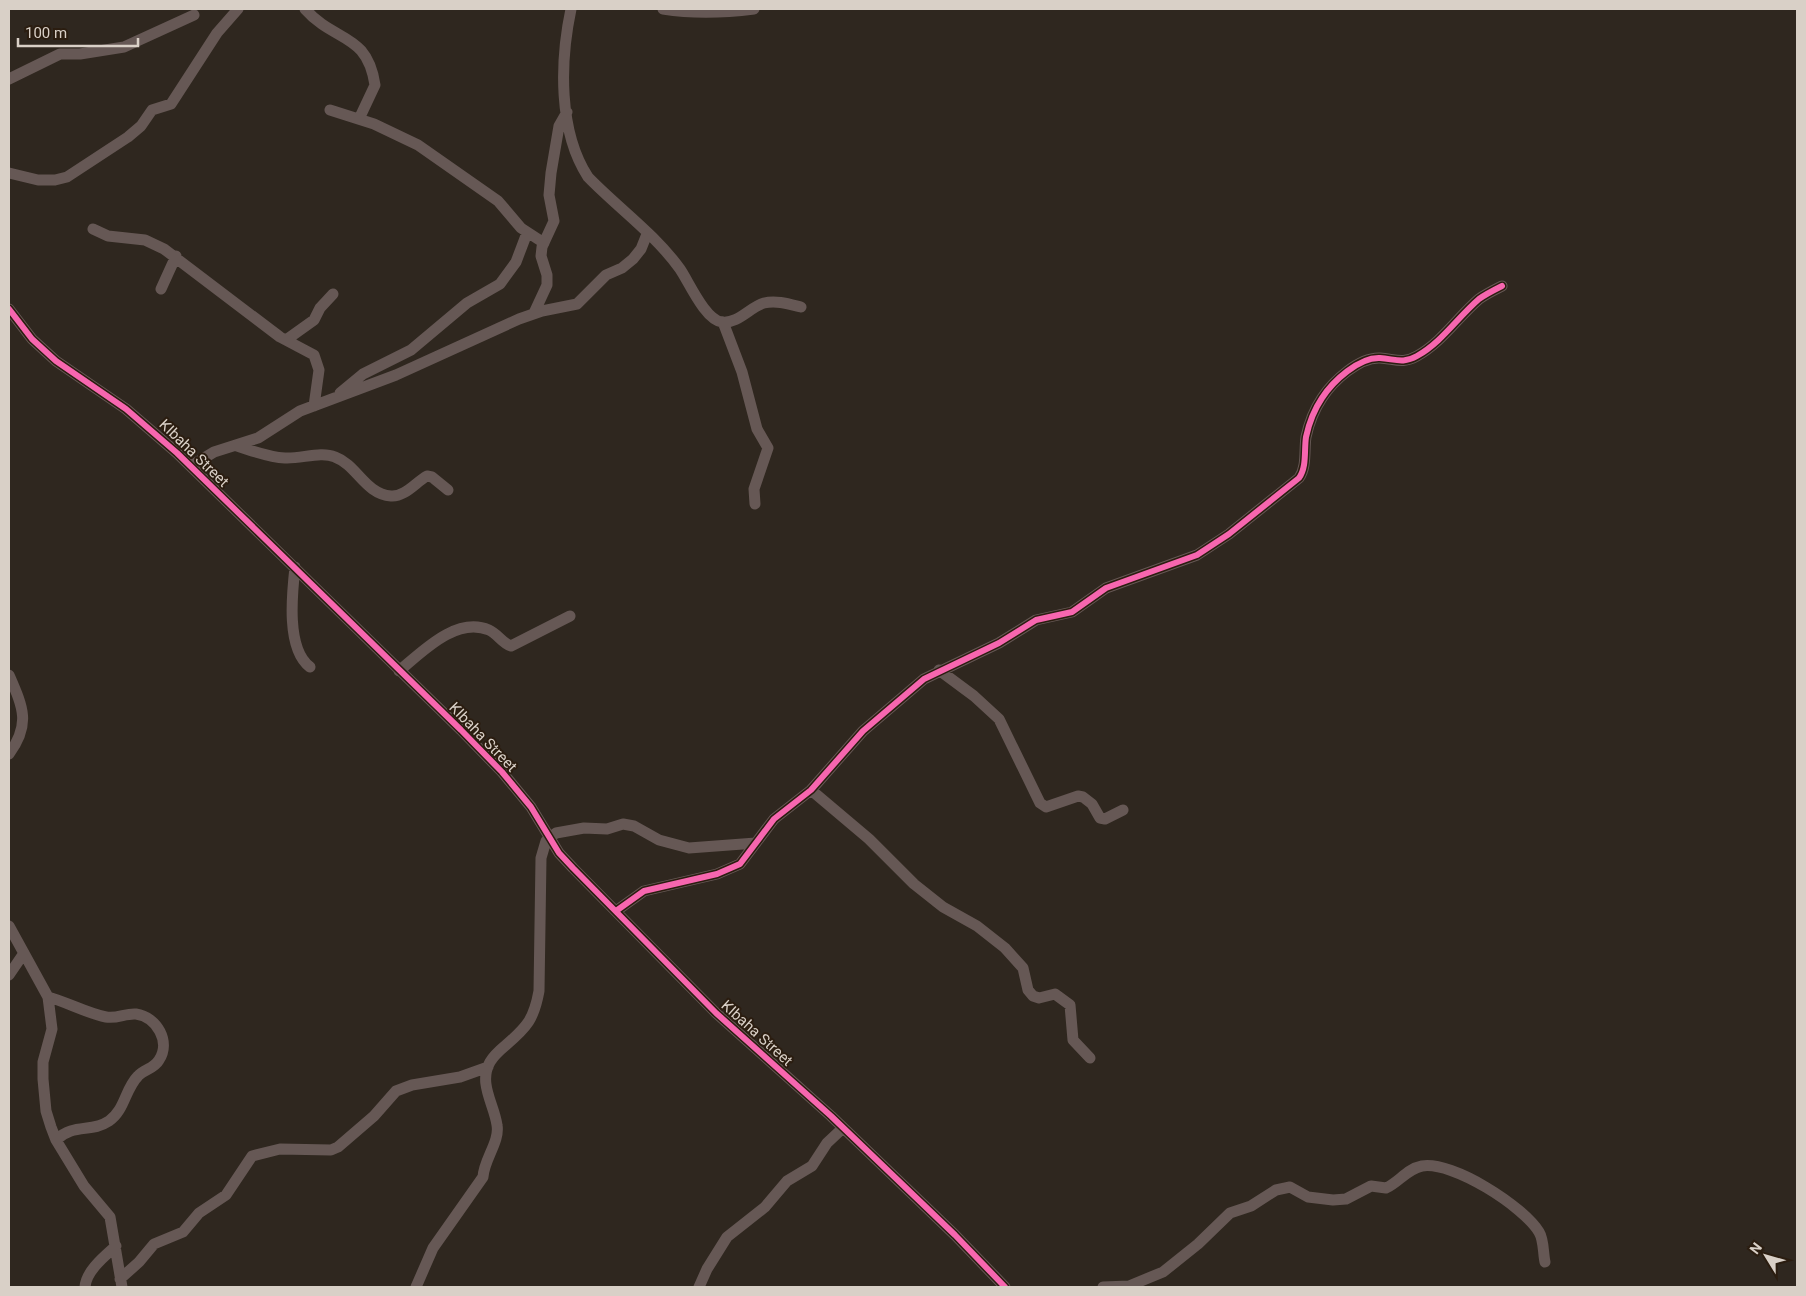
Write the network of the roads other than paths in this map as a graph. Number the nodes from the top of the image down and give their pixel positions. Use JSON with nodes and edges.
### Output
{"nodes":[{"id":1,"x":238,"y":9,"type":"edge"},
{"id":2,"x":305,"y":9,"type":"edge"},
{"id":3,"x":571,"y":9,"type":"edge"},
{"id":4,"x":663,"y":9,"type":"edge"},
{"id":5,"x":754,"y":9,"type":"edge"},
{"id":6,"x":194,"y":15,"type":"dead end"},
{"id":7,"x":9,"y":79,"type":"edge"},
{"id":8,"x":330,"y":110,"type":"dead end"},
{"id":9,"x":566,"y":112,"type":"junction"},
{"id":10,"x":359,"y":119,"type":"junction"},
{"id":11,"x":9,"y":173,"type":"edge"},
{"id":12,"x":93,"y":229,"type":"dead end"},
{"id":13,"x":527,"y":233,"type":"junction"},
{"id":14,"x":647,"y":234,"type":"junction"},
{"id":15,"x":544,"y":243,"type":"junction"},
{"id":16,"x":176,"y":256,"type":"junction"},
{"id":17,"x":1502,"y":286,"type":"dead end"},
{"id":18,"x":161,"y":289,"type":"dead end"},
{"id":19,"x":333,"y":294,"type":"dead end"},
{"id":20,"x":801,"y":307,"type":"dead end"},
{"id":21,"x":9,"y":309,"type":"edge"},
{"id":22,"x":534,"y":313,"type":"junction"},
{"id":23,"x":723,"y":322,"type":"junction"},
{"id":24,"x":286,"y":340,"type":"junction"},
{"id":25,"x":337,"y":396,"type":"junction"},
{"id":26,"x":314,"y":406,"type":"junction"},
{"id":27,"x":237,"y":446,"type":"junction"},
{"id":28,"x":191,"y":466,"type":"junction"},
{"id":29,"x":448,"y":490,"type":"dead end"},
{"id":30,"x":755,"y":504,"type":"dead end"},
{"id":31,"x":295,"y":567,"type":"junction"},
{"id":32,"x":570,"y":616,"type":"dead end"},
{"id":33,"x":310,"y":667,"type":"dead end"},
{"id":34,"x":939,"y":670,"type":"junction"},
{"id":35,"x":399,"y":671,"type":"junction"},
{"id":36,"x":9,"y":675,"type":"edge"},
{"id":37,"x":9,"y":754,"type":"edge"},
{"id":38,"x":811,"y":790,"type":"junction"},
{"id":39,"x":1122,"y":810,"type":"dead end"},
{"id":40,"x":549,"y":838,"type":"junction"},
{"id":41,"x":756,"y":842,"type":"junction"},
{"id":42,"x":616,"y":911,"type":"junction"},
{"id":43,"x":9,"y":926,"type":"edge"},
{"id":44,"x":24,"y":953,"type":"junction"},
{"id":45,"x":9,"y":975,"type":"edge"},
{"id":46,"x":48,"y":997,"type":"junction"},
{"id":47,"x":1090,"y":1058,"type":"dead end"},
{"id":48,"x":488,"y":1066,"type":"junction"},
{"id":49,"x":844,"y":1128,"type":"junction"},
{"id":50,"x":56,"y":1140,"type":"junction"},
{"id":51,"x":116,"y":1246,"type":"junction"},
{"id":52,"x":1544,"y":1262,"type":"dead end"},
{"id":53,"x":121,"y":1283,"type":"edge"},
{"id":54,"x":85,"y":1287,"type":"edge"},
{"id":55,"x":416,"y":1287,"type":"edge"},
{"id":56,"x":699,"y":1287,"type":"edge"},
{"id":57,"x":1005,"y":1287,"type":"edge"},
{"id":58,"x":1103,"y":1287,"type":"edge"}],
"edges":[{"from":1,"to":11,"type":"street"},
{"from":2,"to":10,"type":"street"},
{"from":3,"to":9,"type":"street"},
{"from":4,"to":5,"type":"street"},
{"from":6,"to":7,"type":"street"},
{"from":8,"to":10,"type":"street"},
{"from":9,"to":14,"type":"street"},
{"from":9,"to":15,"type":"street"},
{"from":10,"to":13,"type":"street"},
{"from":12,"to":16,"type":"street"},
{"from":13,"to":15,"type":"street"},
{"from":13,"to":25,"type":"street"},
{"from":14,"to":22,"type":"street"},
{"from":14,"to":23,"type":"street"},
{"from":15,"to":22,"type":"street"},
{"from":16,"to":18,"type":"street"},
{"from":16,"to":24,"type":"street"},
{"from":17,"to":34,"type":"street"},
{"from":19,"to":24,"type":"street"},
{"from":20,"to":23,"type":"street"},
{"from":21,"to":28,"type":"street","name":"KIbaha Street"},
{"from":22,"to":25,"type":"street"},
{"from":23,"to":30,"type":"street"},
{"from":24,"to":26,"type":"street"},
{"from":25,"to":26,"type":"street"},
{"from":26,"to":27,"type":"street"},
{"from":27,"to":28,"type":"street"},
{"from":27,"to":29,"type":"street"},
{"from":28,"to":31,"type":"street","name":"KIbaha Street"},
{"from":31,"to":33,"type":"street"},
{"from":31,"to":35,"type":"street","name":"KIbaha Street"},
{"from":32,"to":35,"type":"street"},
{"from":34,"to":38,"type":"street"},
{"from":34,"to":39,"type":"street"},
{"from":35,"to":40,"type":"street","name":"KIbaha Street"},
{"from":36,"to":37,"type":"street"},
{"from":38,"to":41,"type":"street"},
{"from":38,"to":47,"type":"street"},
{"from":40,"to":41,"type":"street"},
{"from":40,"to":42,"type":"street","name":"KIbaha Street"},
{"from":40,"to":48,"type":"street"},
{"from":41,"to":42,"type":"street"},
{"from":42,"to":49,"type":"street","name":"KIbaha Street"},
{"from":43,"to":44,"type":"street"},
{"from":44,"to":45,"type":"street"},
{"from":44,"to":46,"type":"street"},
{"from":46,"to":50,"type":"street"},
{"from":46,"to":50,"type":"street"},
{"from":48,"to":53,"type":"street"},
{"from":48,"to":55,"type":"street"},
{"from":49,"to":56,"type":"street"},
{"from":49,"to":57,"type":"street","name":"KIbaha Street"},
{"from":50,"to":51,"type":"street"},
{"from":51,"to":53,"type":"street"},
{"from":51,"to":54,"type":"street"},
{"from":52,"to":58,"type":"street"}]}
